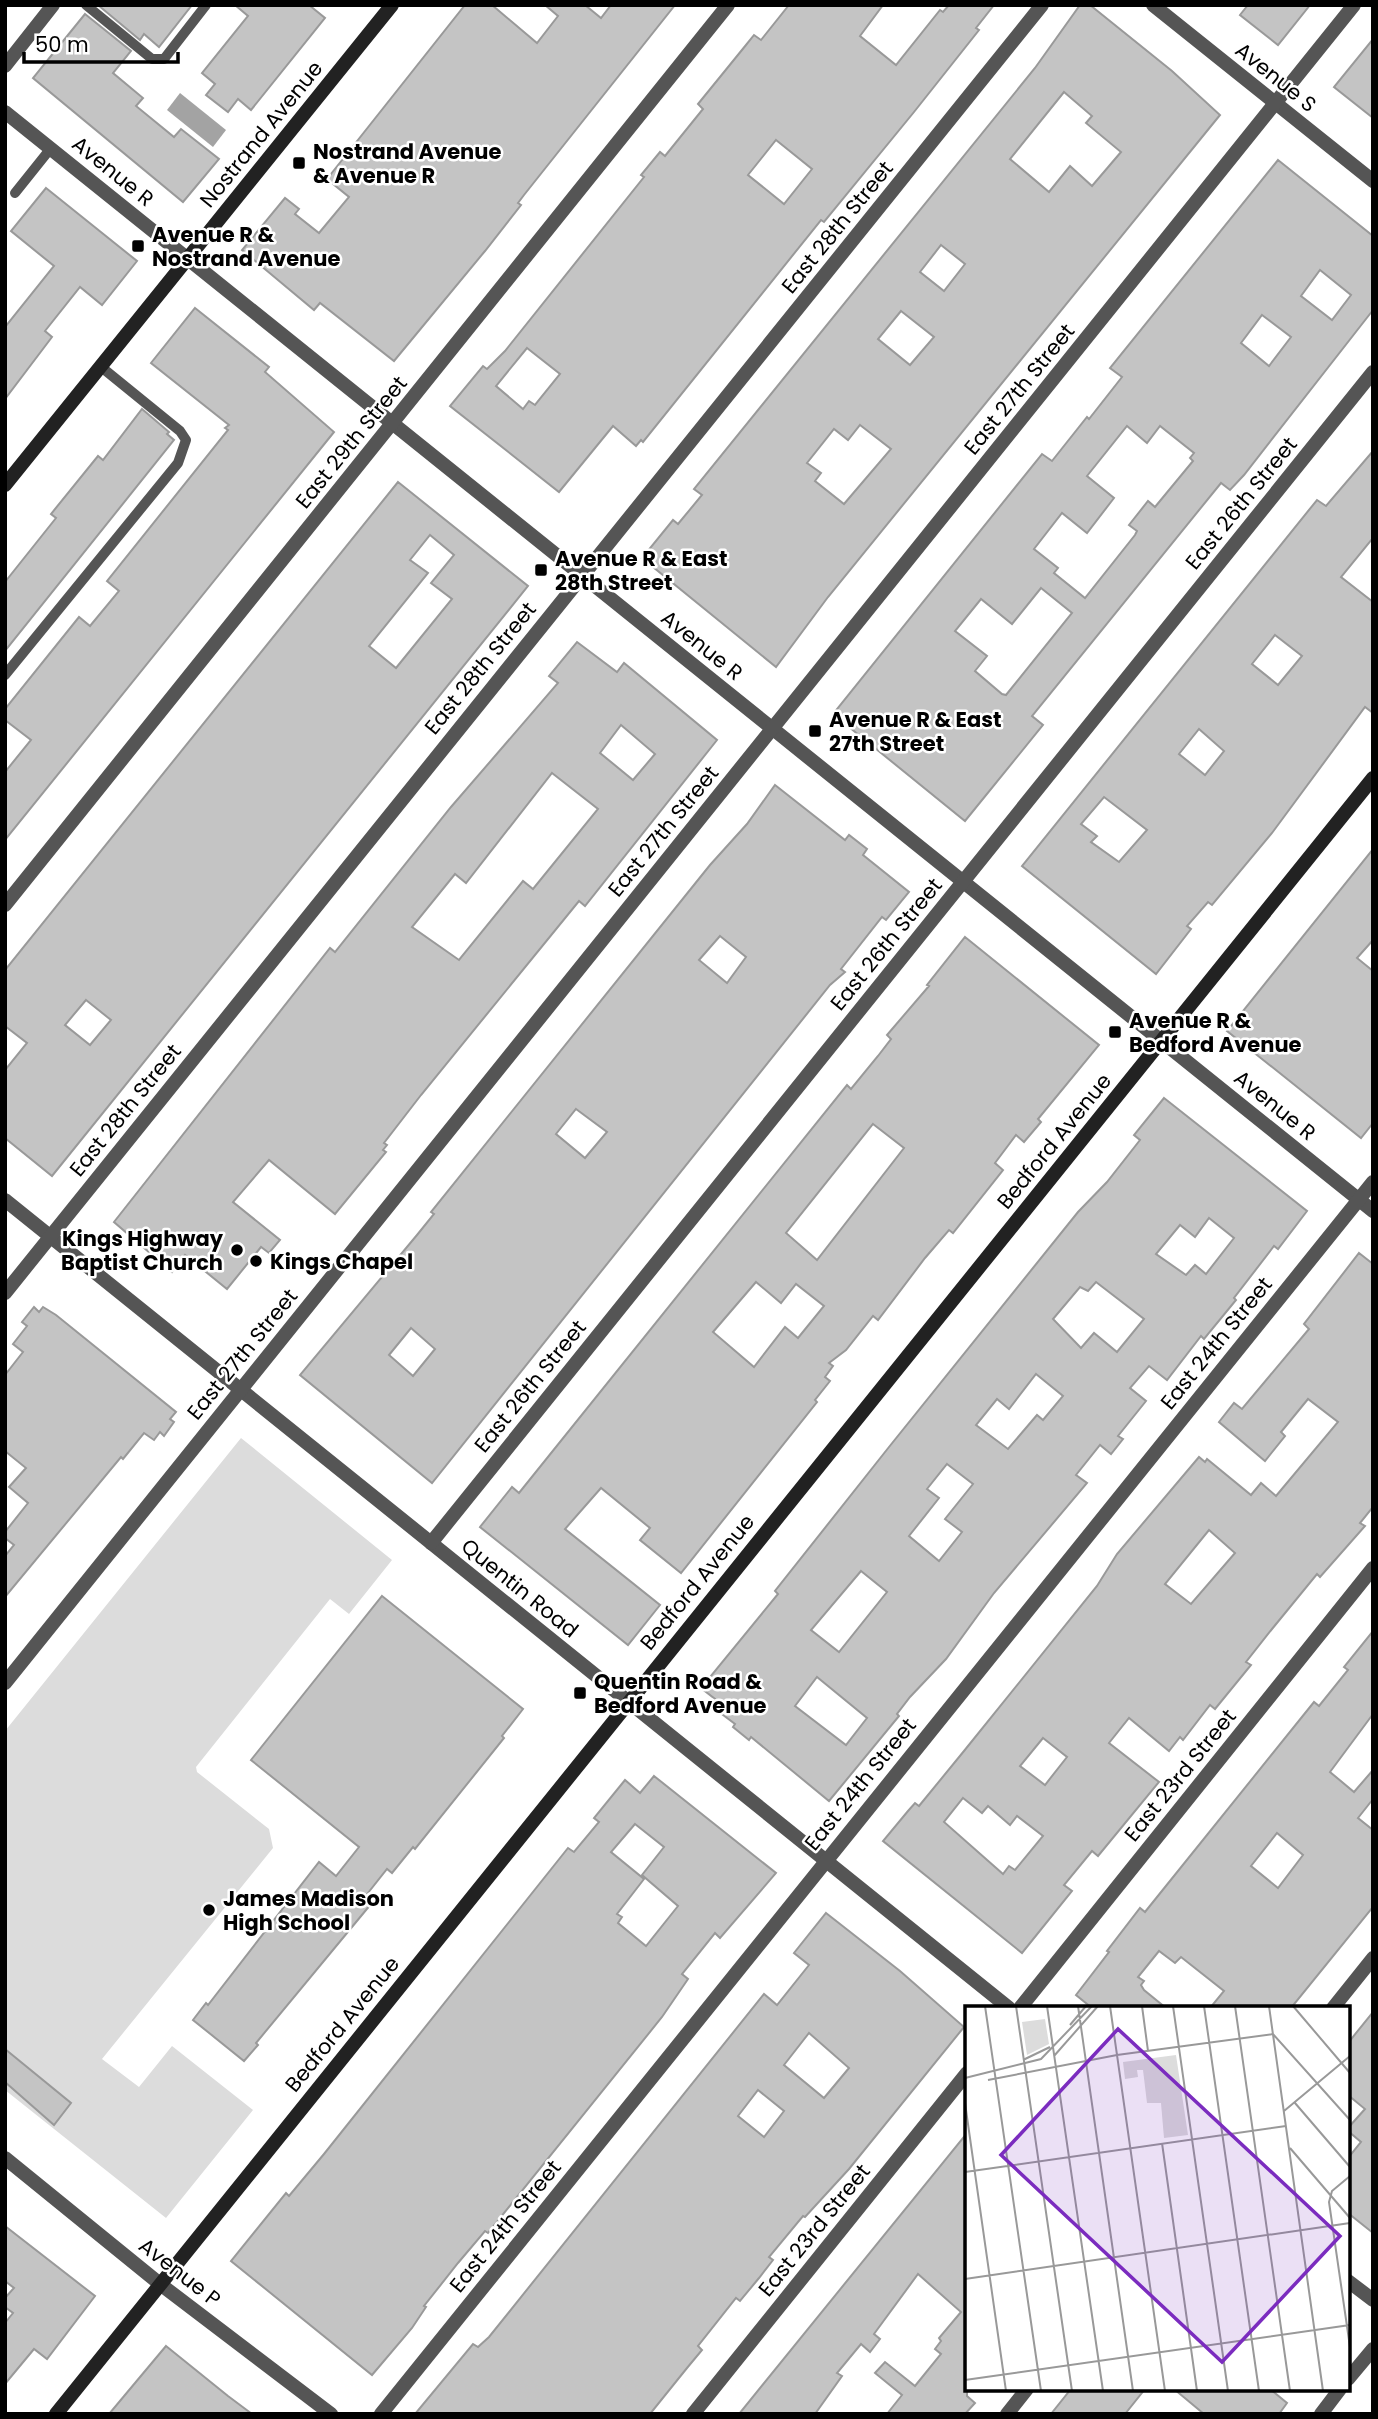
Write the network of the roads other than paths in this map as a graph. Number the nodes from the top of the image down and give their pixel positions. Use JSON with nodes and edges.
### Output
{"nodes":[{"id":1,"x":53,"y":5,"type":"edge"},
{"id":2,"x":86,"y":5,"type":"edge"},
{"id":3,"x":206,"y":5,"type":"edge"},
{"id":4,"x":392,"y":5,"type":"edge"},
{"id":5,"x":728,"y":5,"type":"edge"},
{"id":6,"x":1042,"y":5,"type":"edge"},
{"id":7,"x":1153,"y":5,"type":"edge"},
{"id":8,"x":1354,"y":5,"type":"edge"},
{"id":9,"x":5,"y":66,"type":"edge"},
{"id":10,"x":1275,"y":104,"type":"junction"},
{"id":11,"x":5,"y":111,"type":"edge"},
{"id":12,"x":51,"y":148,"type":"junction"},
{"id":13,"x":1373,"y":181,"type":"edge"},
{"id":14,"x":15,"y":192,"type":"dead end"},
{"id":15,"x":188,"y":258,"type":"junction"},
{"id":16,"x":100,"y":366,"type":"junction"},
{"id":17,"x":1373,"y":372,"type":"edge"},
{"id":18,"x":393,"y":423,"type":"junction"},
{"id":19,"x":5,"y":485,"type":"edge"},
{"id":20,"x":583,"y":576,"type":"junction"},
{"id":21,"x":5,"y":675,"type":"edge"},
{"id":22,"x":772,"y":728,"type":"junction"},
{"id":23,"x":1373,"y":778,"type":"edge"},
{"id":24,"x":964,"y":882,"type":"junction"},
{"id":25,"x":5,"y":905,"type":"edge"},
{"id":26,"x":1162,"y":1041,"type":"junction"},
{"id":27,"x":1373,"y":1182,"type":"edge"},
{"id":28,"x":1359,"y":1199,"type":"junction"},
{"id":29,"x":5,"y":1200,"type":"edge"},
{"id":30,"x":1373,"y":1211,"type":"edge"},
{"id":31,"x":51,"y":1237,"type":"junction"},
{"id":32,"x":5,"y":1293,"type":"edge"},
{"id":33,"x":240,"y":1390,"type":"junction"},
{"id":34,"x":431,"y":1543,"type":"junction"},
{"id":35,"x":1373,"y":1568,"type":"edge"},
{"id":36,"x":5,"y":1683,"type":"edge"},
{"id":37,"x":628,"y":1701,"type":"junction"},
{"id":38,"x":826,"y":1860,"type":"junction"},
{"id":39,"x":1373,"y":1958,"type":"edge"},
{"id":40,"x":1007,"y":2006,"type":"edge"},
{"id":41,"x":1022,"y":2006,"type":"edge"},
{"id":42,"x":1335,"y":2006,"type":"edge"},
{"id":43,"x":965,"y":2076,"type":"edge"},
{"id":44,"x":5,"y":2158,"type":"edge"},
{"id":45,"x":1350,"y":2283,"type":"edge"},
{"id":46,"x":160,"y":2284,"type":"junction"},
{"id":47,"x":1373,"y":2301,"type":"edge"},
{"id":48,"x":1373,"y":2348,"type":"edge"},
{"id":49,"x":1350,"y":2377,"type":"edge"},
{"id":50,"x":1025,"y":2391,"type":"edge"},
{"id":51,"x":1338,"y":2391,"type":"edge"},
{"id":52,"x":56,"y":2414,"type":"edge"},
{"id":53,"x":331,"y":2414,"type":"edge"},
{"id":54,"x":381,"y":2414,"type":"edge"},
{"id":55,"x":693,"y":2414,"type":"edge"},
{"id":56,"x":1007,"y":2414,"type":"edge"},
{"id":57,"x":1321,"y":2414,"type":"edge"}],
"edges":[{"from":1,"to":9,"type":"street"},
{"from":2,"to":3,"type":"lane"},
{"from":4,"to":15,"type":"main road","name":"Nostrand Avenue"},
{"from":5,"to":18,"type":"street","name":"East 29th Street"},
{"from":6,"to":20,"type":"street","name":"East 28th Street"},
{"from":7,"to":10,"type":"street","name":"Avenue S"},
{"from":8,"to":10,"type":"street","name":"East 27th Street"},
{"from":10,"to":13,"type":"street","name":"Avenue S"},
{"from":10,"to":22,"type":"street","name":"East 27th Street"},
{"from":11,"to":12,"type":"street","name":"Avenue R"},
{"from":12,"to":14,"type":"lane"},
{"from":12,"to":15,"type":"street","name":"Avenue R"},
{"from":15,"to":16,"type":"main road","name":"Nostrand Avenue"},
{"from":15,"to":18,"type":"street","name":"Avenue R"},
{"from":16,"to":19,"type":"main road","name":"Nostrand Avenue"},
{"from":16,"to":21,"type":"lane"},
{"from":17,"to":24,"type":"street","name":"East 26th Street"},
{"from":18,"to":20,"type":"street","name":"Avenue R"},
{"from":18,"to":25,"type":"street","name":"East 29th Street"},
{"from":20,"to":22,"type":"street","name":"Avenue R"},
{"from":20,"to":31,"type":"street","name":"East 28th Street"},
{"from":22,"to":24,"type":"street","name":"Avenue R"},
{"from":22,"to":33,"type":"street","name":"East 27th Street"},
{"from":23,"to":26,"type":"main road","name":"Bedford Avenue"},
{"from":24,"to":26,"type":"street","name":"Avenue R"},
{"from":24,"to":34,"type":"street","name":"East 26th Street"},
{"from":26,"to":28,"type":"street","name":"Avenue R"},
{"from":26,"to":37,"type":"main road","name":"Bedford Avenue"},
{"from":27,"to":28,"type":"street","name":"East 24th Street"},
{"from":28,"to":30,"type":"street","name":"Avenue R"},
{"from":28,"to":38,"type":"street","name":"East 24th Street"},
{"from":29,"to":31,"type":"street","name":"Quentin Road"},
{"from":31,"to":32,"type":"street","name":"East 28th Street"},
{"from":31,"to":33,"type":"street","name":"Quentin Road"},
{"from":33,"to":34,"type":"street","name":"Quentin Road"},
{"from":33,"to":36,"type":"street","name":"East 27th Street"},
{"from":34,"to":37,"type":"street","name":"Quentin Road"},
{"from":35,"to":41,"type":"street","name":"East 23rd Street"},
{"from":37,"to":38,"type":"street","name":"Quentin Road"},
{"from":37,"to":46,"type":"main road","name":"Bedford Avenue"},
{"from":38,"to":40,"type":"street","name":"Quentin Road"},
{"from":38,"to":54,"type":"street","name":"East 24th Street"},
{"from":39,"to":42,"type":"street"},
{"from":43,"to":55,"type":"street","name":"East 23rd Street"},
{"from":44,"to":46,"type":"street","name":"Avenue P"},
{"from":45,"to":47,"type":"street"},
{"from":46,"to":52,"type":"main road","name":"Bedford Avenue"},
{"from":46,"to":53,"type":"street","name":"Avenue P"},
{"from":48,"to":49,"type":"street"},
{"from":50,"to":56,"type":"street"},
{"from":51,"to":57,"type":"street"}]}
